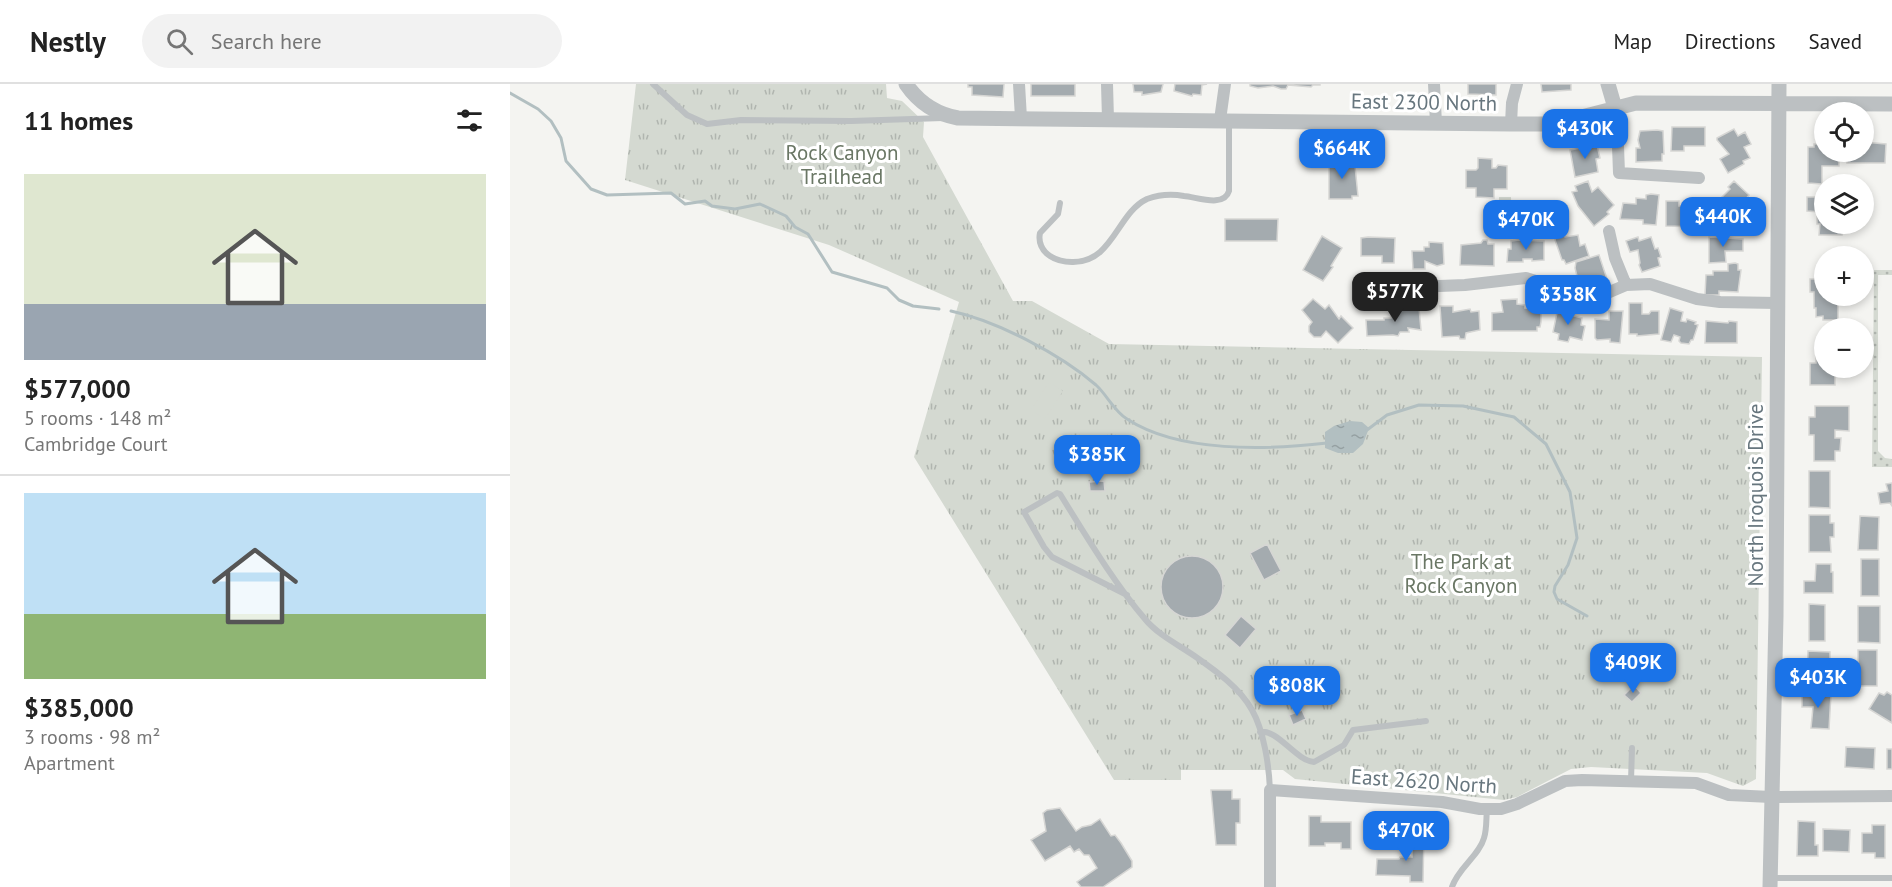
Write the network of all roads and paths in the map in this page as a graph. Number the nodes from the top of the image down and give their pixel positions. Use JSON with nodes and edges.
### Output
{"nodes":[{"id":1,"x":654,"y":84,"type":"edge"},
{"id":2,"x":906,"y":84,"type":"edge"},
{"id":3,"x":1019,"y":84,"type":"edge"},
{"id":4,"x":1107,"y":84,"type":"edge"},
{"id":5,"x":1225,"y":84,"type":"edge"},
{"id":6,"x":1434,"y":84,"type":"edge"},
{"id":7,"x":1517,"y":84,"type":"edge"},
{"id":8,"x":1608,"y":84,"type":"edge"},
{"id":9,"x":1779,"y":84,"type":"edge"},
{"id":10,"x":1779,"y":103,"type":"junction"},
{"id":11,"x":1892,"y":104,"type":"edge"},
{"id":12,"x":1615,"y":108,"type":"junction"},
{"id":13,"x":958,"y":118,"type":"junction"},
{"id":14,"x":1021,"y":118,"type":"junction"},
{"id":15,"x":1108,"y":119,"type":"junction"},
{"id":16,"x":1224,"y":120,"type":"junction"},
{"id":17,"x":1436,"y":123,"type":"junction"},
{"id":18,"x":1511,"y":124,"type":"junction"},
{"id":19,"x":1700,"y":178,"type":"dead end"},
{"id":20,"x":1060,"y":203,"type":"dead end"},
{"id":21,"x":1609,"y":231,"type":"dead end"},
{"id":22,"x":1626,"y":285,"type":"junction"},
{"id":23,"x":1362,"y":289,"type":"dead end"},
{"id":24,"x":1777,"y":303,"type":"junction"},
{"id":25,"x":1127,"y":595,"type":"junction"},
{"id":26,"x":1426,"y":721,"type":"dead end"},
{"id":27,"x":1260,"y":732,"type":"junction"},
{"id":28,"x":1632,"y":748,"type":"dead end"},
{"id":29,"x":1631,"y":781,"type":"junction"},
{"id":30,"x":1270,"y":790,"type":"junction"},
{"id":31,"x":1892,"y":796,"type":"edge"},
{"id":32,"x":1771,"y":797,"type":"junction"},
{"id":33,"x":1487,"y":809,"type":"junction"},
{"id":34,"x":1892,"y":878,"type":"edge"},
{"id":35,"x":1770,"y":882,"type":"edge"},
{"id":36,"x":1270,"y":887,"type":"edge"},
{"id":37,"x":1452,"y":887,"type":"edge"}],
"edges":[{"from":1,"to":13,"type":"lane"},
{"from":2,"to":13,"type":"street"},
{"from":3,"to":14,"type":"street"},
{"from":4,"to":15,"type":"street"},
{"from":5,"to":16,"type":"street"},
{"from":6,"to":17,"type":"street"},
{"from":7,"to":18,"type":"street"},
{"from":8,"to":12,"type":"street"},
{"from":9,"to":10,"type":"street","name":"North Iroquois Drive"},
{"from":10,"to":11,"type":"street","name":"East 2300 North"},
{"from":10,"to":12,"type":"street","name":"East 2300 North"},
{"from":10,"to":24,"type":"street","name":"North Iroquois Drive"},
{"from":12,"to":18,"type":"street","name":"East 2300 North"},
{"from":12,"to":19,"type":"street"},
{"from":13,"to":14,"type":"street","name":"East 2300 North"},
{"from":14,"to":15,"type":"street","name":"East 2300 North"},
{"from":15,"to":16,"type":"street","name":"East 2300 North"},
{"from":16,"to":17,"type":"street","name":"East 2300 North"},
{"from":16,"to":20,"type":"lane"},
{"from":17,"to":18,"type":"street","name":"East 2300 North"},
{"from":21,"to":22,"type":"street"},
{"from":22,"to":23,"type":"street"},
{"from":22,"to":24,"type":"street"},
{"from":24,"to":32,"type":"street","name":"North Iroquois Drive"},
{"from":25,"to":25,"type":"lane"},
{"from":25,"to":27,"type":"lane"},
{"from":26,"to":27,"type":"lane"},
{"from":27,"to":30,"type":"lane"},
{"from":28,"to":29,"type":"lane"},
{"from":29,"to":32,"type":"street","name":"East 2620 North"},
{"from":29,"to":33,"type":"street","name":"East 2620 North"},
{"from":30,"to":33,"type":"street","name":"East 2620 North"},
{"from":30,"to":36,"type":"street"},
{"from":31,"to":32,"type":"street","name":"East 2620 North"},
{"from":32,"to":35,"type":"street","name":"North Iroquois Drive"},
{"from":33,"to":37,"type":"lane"},
{"from":34,"to":35,"type":"lane"}]}
